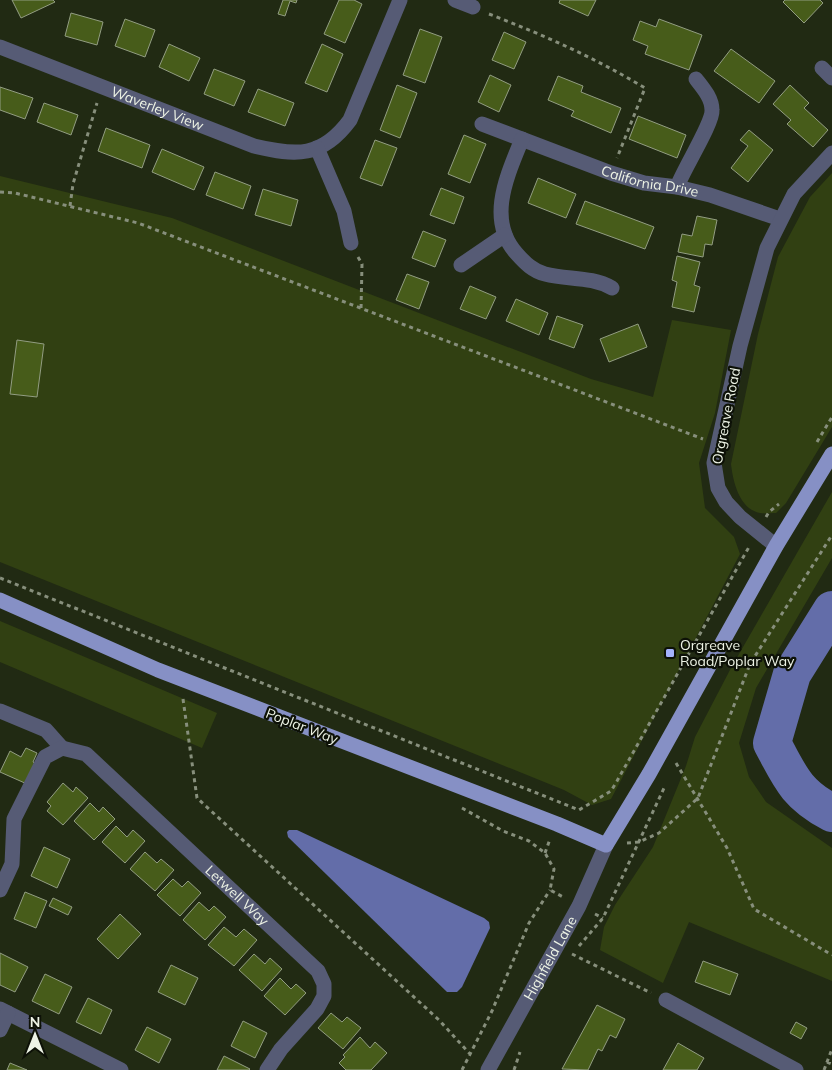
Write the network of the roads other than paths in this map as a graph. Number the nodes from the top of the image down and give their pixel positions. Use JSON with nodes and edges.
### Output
{"nodes":[{"id":1,"x":400,"y":0,"type":"edge"},
{"id":2,"x":455,"y":0,"type":"edge"},
{"id":3,"x":473,"y":7,"type":"road end"},
{"id":4,"x":0,"y":47,"type":"edge"},
{"id":5,"x":696,"y":79,"type":"dead end"},
{"id":6,"x":482,"y":124,"type":"dead end"},
{"id":7,"x":522,"y":139,"type":"junction"},
{"id":8,"x":317,"y":148,"type":"junction"},
{"id":9,"x":832,"y":153,"type":"edge"},
{"id":10,"x":677,"y":187,"type":"junction"},
{"id":11,"x":780,"y":219,"type":"junction"},
{"id":12,"x":504,"y":236,"type":"junction"},
{"id":13,"x":351,"y":244,"type":"road end"},
{"id":14,"x":461,"y":265,"type":"dead end"},
{"id":15,"x":612,"y":288,"type":"dead end"},
{"id":16,"x":832,"y":454,"type":"edge"},
{"id":17,"x":776,"y":546,"type":"junction"},
{"id":18,"x":0,"y":600,"type":"edge"},
{"id":19,"x":0,"y":711,"type":"edge"},
{"id":20,"x":62,"y":748,"type":"junction"},
{"id":21,"x":606,"y":846,"type":"junction"},
{"id":22,"x":0,"y":890,"type":"edge"},
{"id":23,"x":666,"y":1000,"type":"road end"},
{"id":24,"x":4,"y":1011,"type":"edge"},
{"id":25,"x":0,"y":1030,"type":"edge"},
{"id":26,"x":121,"y":1070,"type":"edge"},
{"id":27,"x":267,"y":1070,"type":"edge"},
{"id":28,"x":489,"y":1070,"type":"edge"},
{"id":29,"x":796,"y":1070,"type":"edge"}],
"edges":[{"from":1,"to":8,"type":"street","name":"Waverley View"},
{"from":2,"to":3,"type":"street"},
{"from":4,"to":8,"type":"street","name":"Waverley View"},
{"from":5,"to":10,"type":"street"},
{"from":6,"to":7,"type":"street","name":"California Drive"},
{"from":7,"to":10,"type":"street","name":"California Drive"},
{"from":7,"to":12,"type":"street"},
{"from":8,"to":13,"type":"street"},
{"from":9,"to":11,"type":"street","name":"Orgreave Road"},
{"from":10,"to":11,"type":"street","name":"California Drive"},
{"from":11,"to":17,"type":"street","name":"Orgreave Road"},
{"from":12,"to":14,"type":"street"},
{"from":12,"to":15,"type":"street"},
{"from":16,"to":17,"type":"main road"},
{"from":17,"to":21,"type":"main road"},
{"from":18,"to":21,"type":"main road","name":"Poplar Way"},
{"from":19,"to":20,"type":"street"},
{"from":20,"to":22,"type":"street"},
{"from":20,"to":27,"type":"street","name":"Letwell Way"},
{"from":21,"to":28,"type":"street","name":"Highfield Lane"},
{"from":23,"to":29,"type":"street"},
{"from":24,"to":25,"type":"street"},
{"from":24,"to":26,"type":"street"}]}
